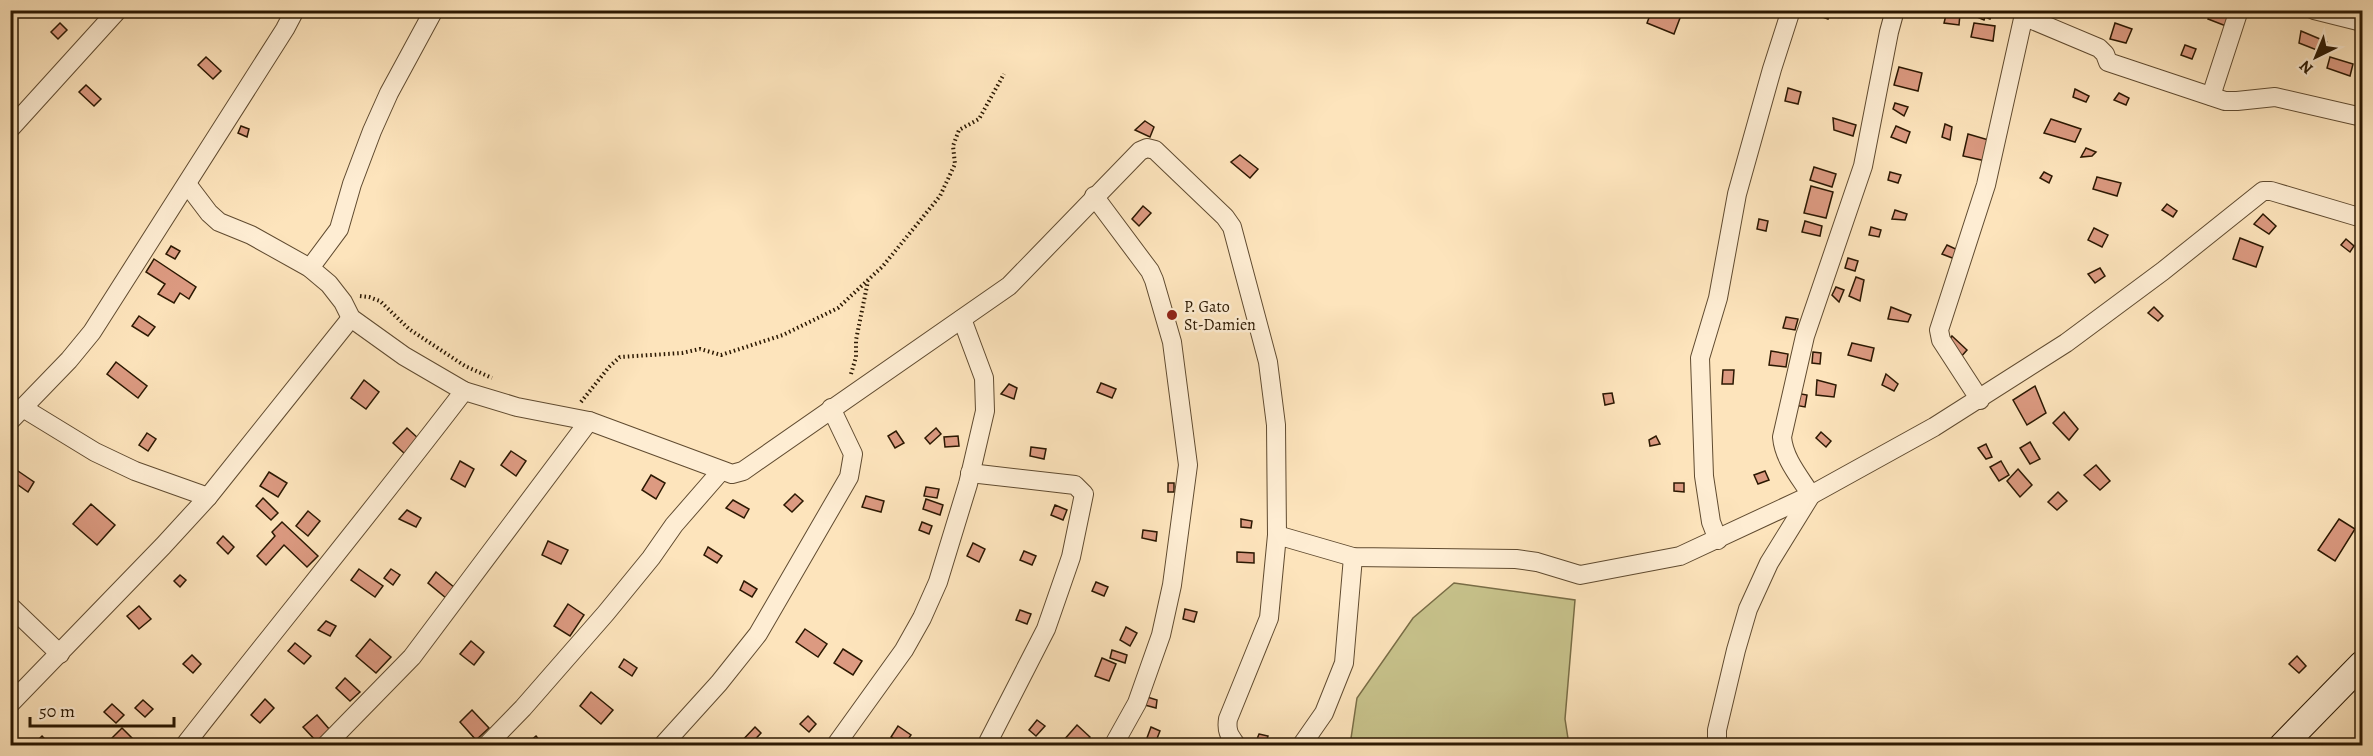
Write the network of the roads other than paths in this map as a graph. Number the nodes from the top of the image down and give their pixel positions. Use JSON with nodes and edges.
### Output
{"nodes":[{"id":1,"x":118,"y":10,"type":"edge"},
{"id":2,"x":295,"y":10,"type":"edge"},
{"id":3,"x":434,"y":10,"type":"edge"},
{"id":4,"x":1791,"y":10,"type":"edge"},
{"id":5,"x":1895,"y":10,"type":"edge"},
{"id":6,"x":2239,"y":10,"type":"edge"},
{"id":7,"x":2314,"y":10,"type":"edge"},
{"id":8,"x":2024,"y":13,"type":"edge"},
{"id":9,"x":2362,"y":22,"type":"edge"},
{"id":10,"x":2211,"y":96,"type":"junction"},
{"id":11,"x":2362,"y":117,"type":"edge"},
{"id":12,"x":10,"y":129,"type":"edge"},
{"id":13,"x":187,"y":184,"type":"junction"},
{"id":14,"x":1094,"y":196,"type":"junction"},
{"id":15,"x":2362,"y":218,"type":"edge"},
{"id":16,"x":310,"y":268,"type":"junction"},
{"id":17,"x":347,"y":310,"type":"junction"},
{"id":18,"x":962,"y":319,"type":"junction"},
{"id":19,"x":464,"y":391,"type":"junction"},
{"id":20,"x":1980,"y":400,"type":"junction"},
{"id":21,"x":836,"y":405,"type":"junction"},
{"id":22,"x":23,"y":408,"type":"junction"},
{"id":23,"x":10,"y":421,"type":"edge"},
{"id":24,"x":589,"y":421,"type":"junction"},
{"id":25,"x":721,"y":471,"type":"junction"},
{"id":26,"x":970,"y":472,"type":"junction"},
{"id":27,"x":1811,"y":495,"type":"junction"},
{"id":28,"x":208,"y":497,"type":"junction"},
{"id":29,"x":1277,"y":535,"type":"junction"},
{"id":30,"x":1718,"y":540,"type":"junction"},
{"id":31,"x":1353,"y":556,"type":"junction"},
{"id":32,"x":10,"y":606,"type":"edge"},
{"id":33,"x":60,"y":654,"type":"junction"},
{"id":34,"x":2362,"y":664,"type":"edge"},
{"id":35,"x":10,"y":704,"type":"edge"},
{"id":36,"x":184,"y":746,"type":"edge"},
{"id":37,"x":325,"y":746,"type":"edge"},
{"id":38,"x":486,"y":746,"type":"edge"},
{"id":39,"x":662,"y":746,"type":"edge"},
{"id":40,"x":834,"y":746,"type":"edge"},
{"id":41,"x":986,"y":746,"type":"edge"},
{"id":42,"x":1113,"y":746,"type":"edge"},
{"id":43,"x":1238,"y":746,"type":"edge"},
{"id":44,"x":1301,"y":746,"type":"edge"},
{"id":45,"x":1717,"y":746,"type":"edge"},
{"id":46,"x":2282,"y":746,"type":"edge"}],
"edges":[{"from":1,"to":12,"type":"street"},
{"from":2,"to":13,"type":"street"},
{"from":3,"to":16,"type":"street"},
{"from":4,"to":30,"type":"street"},
{"from":5,"to":27,"type":"street"},
{"from":6,"to":10,"type":"street"},
{"from":7,"to":9,"type":"street"},
{"from":8,"to":10,"type":"street"},
{"from":8,"to":20,"type":"street"},
{"from":10,"to":11,"type":"street"},
{"from":13,"to":16,"type":"street"},
{"from":13,"to":22,"type":"street"},
{"from":14,"to":18,"type":"street"},
{"from":14,"to":29,"type":"street"},
{"from":14,"to":42,"type":"street"},
{"from":15,"to":20,"type":"street"},
{"from":16,"to":17,"type":"street"},
{"from":17,"to":19,"type":"street"},
{"from":17,"to":28,"type":"street"},
{"from":18,"to":21,"type":"street"},
{"from":18,"to":26,"type":"street"},
{"from":19,"to":24,"type":"street"},
{"from":19,"to":36,"type":"street"},
{"from":20,"to":27,"type":"street"},
{"from":21,"to":25,"type":"street"},
{"from":21,"to":39,"type":"street"},
{"from":22,"to":23,"type":"street"},
{"from":22,"to":28,"type":"street"},
{"from":24,"to":25,"type":"street"},
{"from":24,"to":37,"type":"street"},
{"from":25,"to":38,"type":"street"},
{"from":26,"to":40,"type":"street"},
{"from":26,"to":41,"type":"street"},
{"from":27,"to":30,"type":"street"},
{"from":27,"to":45,"type":"street"},
{"from":28,"to":33,"type":"street"},
{"from":29,"to":31,"type":"street"},
{"from":29,"to":43,"type":"street"},
{"from":30,"to":31,"type":"street"},
{"from":31,"to":44,"type":"street"},
{"from":32,"to":33,"type":"street"},
{"from":33,"to":35,"type":"street"},
{"from":34,"to":46,"type":"street"}]}
